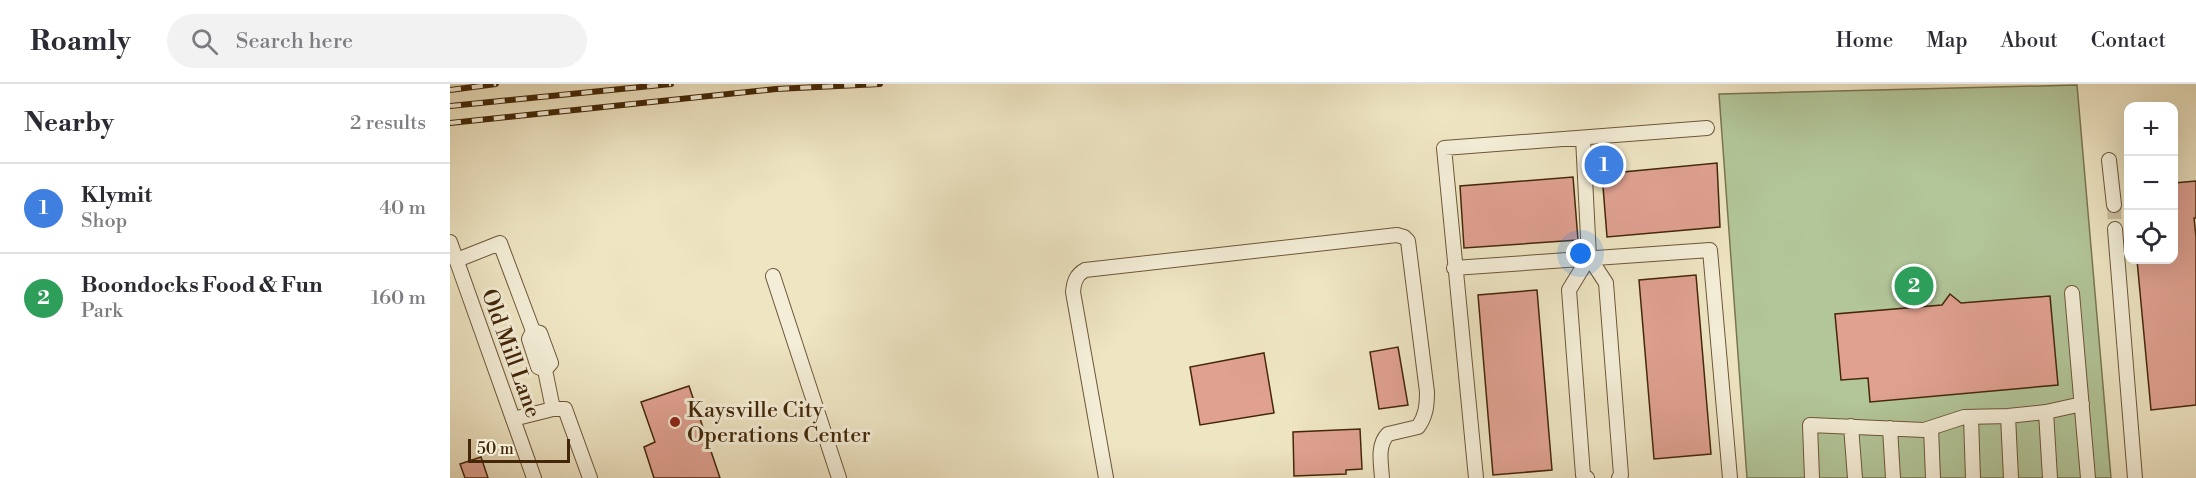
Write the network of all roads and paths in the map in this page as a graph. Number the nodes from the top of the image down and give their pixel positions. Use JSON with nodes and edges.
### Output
{"nodes":[{"id":1,"x":1707,"y":128,"type":"dead end"},
{"id":2,"x":1583,"y":138,"type":"junction"},
{"id":3,"x":2109,"y":160,"type":"dead end"},
{"id":4,"x":2114,"y":205,"type":"tunnel mouth"},
{"id":5,"x":2115,"y":229,"type":"tunnel mouth"},
{"id":6,"x":450,"y":242,"type":"edge"},
{"id":7,"x":1589,"y":257,"type":"junction"},
{"id":8,"x":457,"y":260,"type":"junction"},
{"id":9,"x":1454,"y":268,"type":"junction"},
{"id":10,"x":773,"y":276,"type":"dead end"},
{"id":11,"x":2072,"y":293,"type":"dead end"},
{"id":12,"x":2082,"y":404,"type":"junction"},
{"id":13,"x":553,"y":409,"type":"junction"},
{"id":14,"x":2046,"y":411,"type":"junction"},
{"id":15,"x":2008,"y":416,"type":"junction"},
{"id":16,"x":1971,"y":417,"type":"junction"},
{"id":17,"x":513,"y":419,"type":"junction"},
{"id":18,"x":1851,"y":426,"type":"junction"},
{"id":19,"x":1890,"y":428,"type":"junction"},
{"id":20,"x":1931,"y":428,"type":"junction"},
{"id":21,"x":534,"y":478,"type":"edge"},
{"id":22,"x":590,"y":478,"type":"edge"},
{"id":23,"x":839,"y":478,"type":"edge"},
{"id":24,"x":1106,"y":478,"type":"edge"},
{"id":25,"x":1382,"y":478,"type":"edge"},
{"id":26,"x":1476,"y":478,"type":"edge"},
{"id":27,"x":1587,"y":478,"type":"edge"},
{"id":28,"x":1620,"y":478,"type":"edge"},
{"id":29,"x":1730,"y":478,"type":"edge"},
{"id":30,"x":1812,"y":478,"type":"edge"},
{"id":31,"x":1855,"y":478,"type":"edge"},
{"id":32,"x":1893,"y":478,"type":"edge"},
{"id":33,"x":1934,"y":478,"type":"edge"},
{"id":34,"x":1973,"y":478,"type":"edge"},
{"id":35,"x":2011,"y":478,"type":"edge"},
{"id":36,"x":2050,"y":478,"type":"edge"},
{"id":37,"x":2088,"y":478,"type":"edge"},
{"id":38,"x":2135,"y":478,"type":"edge"}],
"edges":[{"from":1,"to":2,"type":"street"},
{"from":2,"to":7,"type":"street"},
{"from":2,"to":9,"type":"street"},
{"from":3,"to":4,"type":"street"},
{"from":5,"to":38,"type":"street"},
{"from":6,"to":8,"type":"street","name":"Old Mill Lane"},
{"from":7,"to":9,"type":"street"},
{"from":7,"to":27,"type":"street"},
{"from":7,"to":28,"type":"street"},
{"from":7,"to":29,"type":"street"},
{"from":8,"to":13,"type":"street"},
{"from":8,"to":17,"type":"street","name":"Old Mill Lane"},
{"from":9,"to":26,"type":"street"},
{"from":10,"to":23,"type":"street"},
{"from":11,"to":12,"type":"street"},
{"from":12,"to":14,"type":"street"},
{"from":12,"to":37,"type":"street"},
{"from":13,"to":17,"type":"street"},
{"from":13,"to":22,"type":"street"},
{"from":14,"to":15,"type":"street"},
{"from":14,"to":36,"type":"street"},
{"from":15,"to":16,"type":"street"},
{"from":15,"to":35,"type":"street"},
{"from":16,"to":20,"type":"street"},
{"from":16,"to":34,"type":"street"},
{"from":17,"to":21,"type":"street","name":"Old Mill Lane"},
{"from":18,"to":19,"type":"street"},
{"from":18,"to":30,"type":"street"},
{"from":18,"to":31,"type":"street"},
{"from":19,"to":20,"type":"street"},
{"from":19,"to":32,"type":"street"},
{"from":20,"to":33,"type":"street"},
{"from":24,"to":25,"type":"street"}]}
